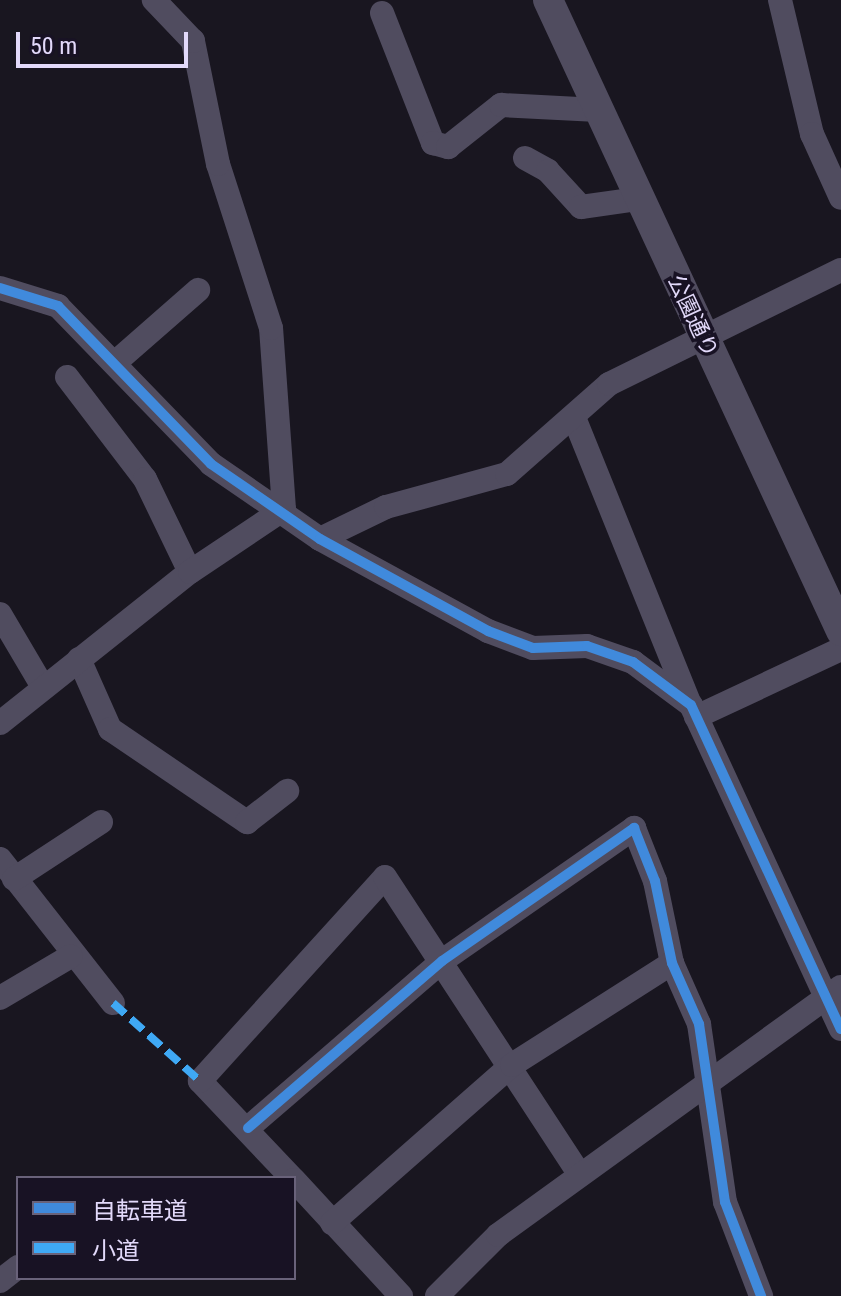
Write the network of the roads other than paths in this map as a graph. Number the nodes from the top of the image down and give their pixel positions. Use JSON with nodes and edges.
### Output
{"nodes":[{"id":1,"x":154,"y":0,"type":"edge"},
{"id":2,"x":548,"y":0,"type":"edge"},
{"id":3,"x":780,"y":0,"type":"edge"},
{"id":4,"x":382,"y":13,"type":"dead end"},
{"id":5,"x":598,"y":110,"type":"junction"},
{"id":6,"x":525,"y":158,"type":"dead end"},
{"id":7,"x":833,"y":160,"type":"edge"},
{"id":8,"x":841,"y":198,"type":"edge"},
{"id":9,"x":638,"y":199,"type":"junction"},
{"id":10,"x":841,"y":270,"type":"edge"},
{"id":11,"x":0,"y":288,"type":"edge"},
{"id":12,"x":198,"y":290,"type":"dead end"},
{"id":13,"x":702,"y":335,"type":"junction"},
{"id":14,"x":117,"y":361,"type":"junction"},
{"id":15,"x":67,"y":377,"type":"dead end"},
{"id":16,"x":575,"y":420,"type":"junction"},
{"id":17,"x":284,"y":509,"type":"junction"},
{"id":18,"x":320,"y":539,"type":"junction"},
{"id":19,"x":190,"y":572,"type":"junction"},
{"id":20,"x":0,"y":614,"type":"edge"},
{"id":21,"x":841,"y":631,"type":"edge"},
{"id":22,"x":841,"y":649,"type":"edge"},
{"id":23,"x":79,"y":659,"type":"junction"},
{"id":24,"x":43,"y":687,"type":"junction"},
{"id":25,"x":693,"y":711,"type":"junction"},
{"id":26,"x":0,"y":723,"type":"edge"},
{"id":27,"x":287,"y":791,"type":"dead end"},
{"id":28,"x":101,"y":822,"type":"dead end"},
{"id":29,"x":7,"y":869,"type":"edge"},
{"id":30,"x":71,"y":956,"type":"junction"},
{"id":31,"x":442,"y":961,"type":"junction"},
{"id":32,"x":672,"y":963,"type":"junction"},
{"id":33,"x":834,"y":992,"type":"edge"},
{"id":34,"x":0,"y":998,"type":"edge"},
{"id":35,"x":113,"y":1003,"type":"dead end"},
{"id":36,"x":841,"y":1029,"type":"edge"},
{"id":37,"x":512,"y":1065,"type":"junction"},
{"id":38,"x":702,"y":1085,"type":"junction"},
{"id":39,"x":248,"y":1128,"type":"junction"},
{"id":40,"x":580,"y":1175,"type":"junction"},
{"id":41,"x":290,"y":1176,"type":"edge"},
{"id":42,"x":296,"y":1182,"type":"edge"},
{"id":43,"x":332,"y":1223,"type":"junction"},
{"id":44,"x":16,"y":1269,"type":"edge"},
{"id":45,"x":0,"y":1281,"type":"edge"},
{"id":46,"x":401,"y":1296,"type":"edge"},
{"id":47,"x":437,"y":1296,"type":"edge"},
{"id":48,"x":761,"y":1296,"type":"edge"}],
"edges":[{"from":1,"to":17,"type":"street"},
{"from":2,"to":5,"type":"street","name":"公園通り"},
{"from":3,"to":7,"type":"street"},
{"from":4,"to":5,"type":"street"},
{"from":5,"to":9,"type":"street","name":"公園通り"},
{"from":6,"to":9,"type":"street"},
{"from":7,"to":8,"type":"street"},
{"from":9,"to":13,"type":"street","name":"公園通り"},
{"from":10,"to":13,"type":"street"},
{"from":11,"to":14,"type":"street"},
{"from":12,"to":14,"type":"street"},
{"from":13,"to":16,"type":"street"},
{"from":13,"to":21,"type":"street","name":"公園通り"},
{"from":14,"to":17,"type":"street"},
{"from":15,"to":19,"type":"street"},
{"from":16,"to":18,"type":"street"},
{"from":16,"to":25,"type":"street"},
{"from":17,"to":18,"type":"street"},
{"from":17,"to":19,"type":"street"},
{"from":18,"to":25,"type":"street"},
{"from":19,"to":23,"type":"street"},
{"from":20,"to":24,"type":"street"},
{"from":22,"to":25,"type":"street"},
{"from":23,"to":24,"type":"street"},
{"from":23,"to":27,"type":"street"},
{"from":24,"to":26,"type":"street"},
{"from":25,"to":33,"type":"street"},
{"from":28,"to":29,"type":"street"},
{"from":29,"to":30,"type":"street"},
{"from":30,"to":34,"type":"street"},
{"from":30,"to":35,"type":"street"},
{"from":31,"to":32,"type":"street"},
{"from":31,"to":37,"type":"street"},
{"from":31,"to":39,"type":"street"},
{"from":31,"to":39,"type":"street"},
{"from":32,"to":37,"type":"street"},
{"from":32,"to":38,"type":"street"},
{"from":33,"to":36,"type":"street"},
{"from":33,"to":38,"type":"street"},
{"from":37,"to":40,"type":"street"},
{"from":37,"to":43,"type":"street"},
{"from":38,"to":40,"type":"street"},
{"from":38,"to":48,"type":"street"},
{"from":39,"to":41,"type":"street"},
{"from":40,"to":47,"type":"street"},
{"from":42,"to":43,"type":"street"},
{"from":43,"to":46,"type":"street"},
{"from":44,"to":45,"type":"street"}]}
